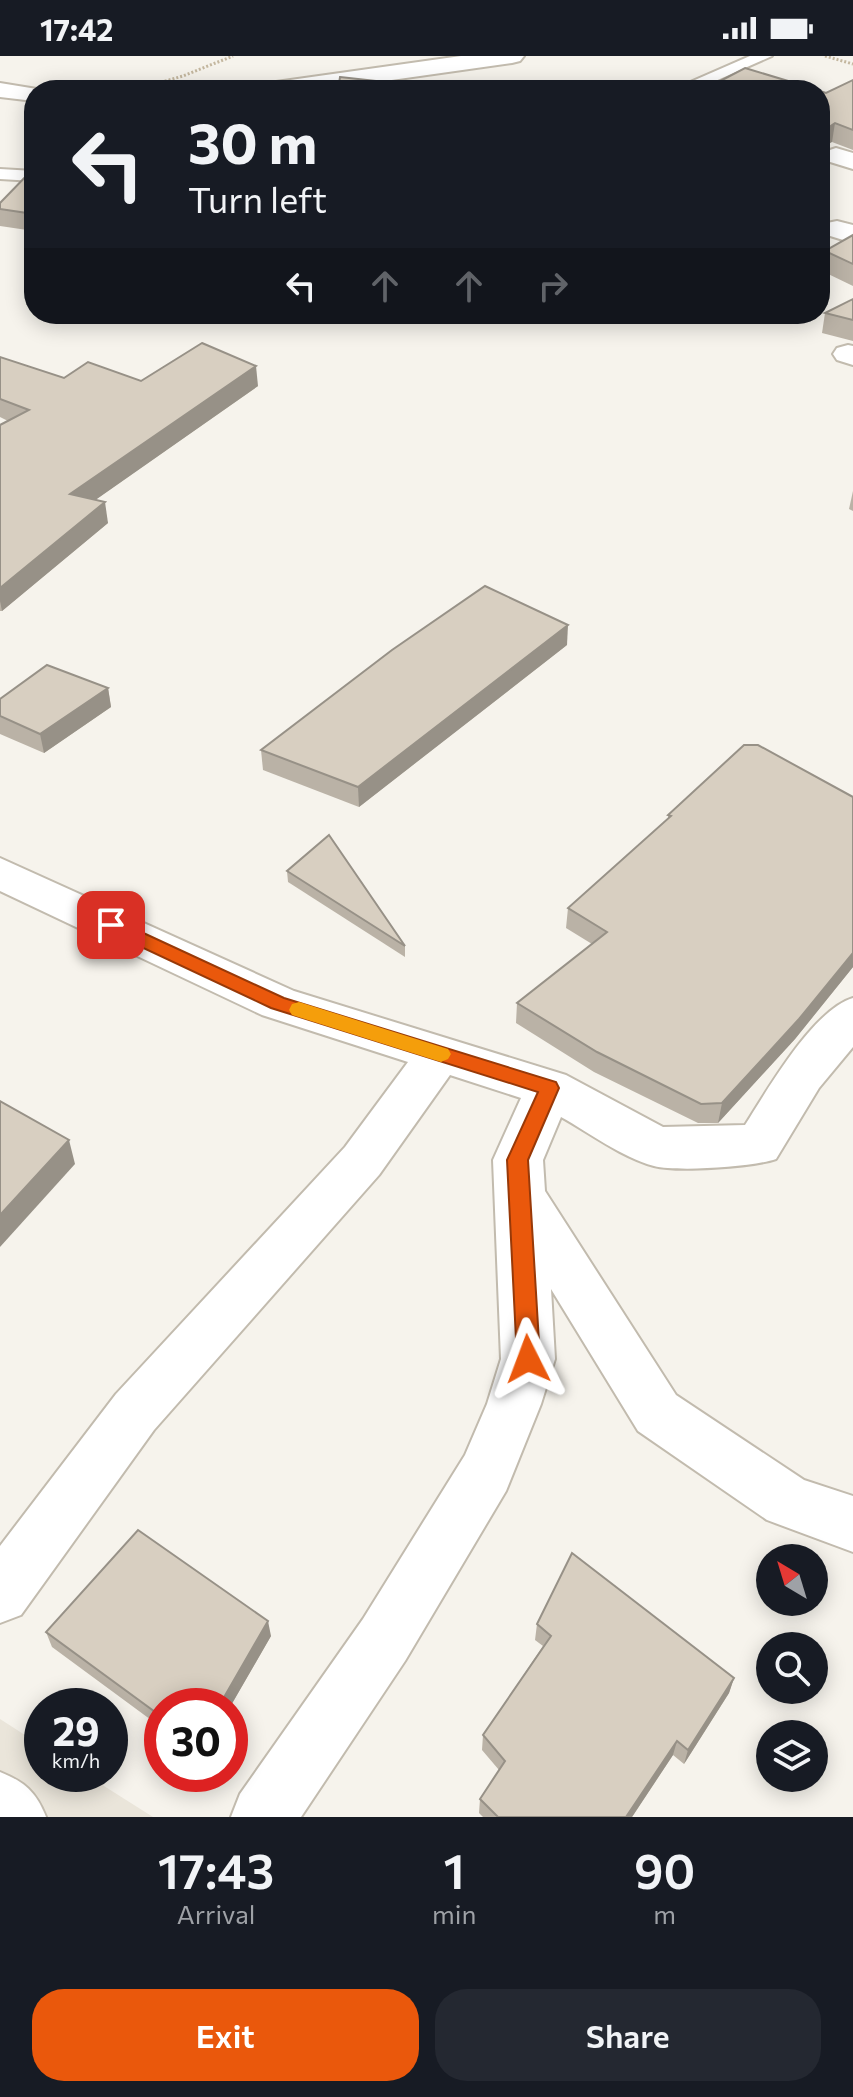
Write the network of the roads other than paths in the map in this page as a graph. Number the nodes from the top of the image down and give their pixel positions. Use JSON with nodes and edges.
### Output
{"nodes":[{"id":1,"x":512,"y":56,"type":"edge"},
{"id":2,"x":764,"y":56,"type":"edge"},
{"id":3,"x":340,"y":80,"type":"edge"},
{"id":4,"x":705,"y":80,"type":"edge"},
{"id":5,"x":0,"y":90,"type":"edge"},
{"id":6,"x":24,"y":93,"type":"edge"},
{"id":7,"x":0,"y":174,"type":"edge"},
{"id":8,"x":24,"y":175,"type":"edge"},
{"id":9,"x":0,"y":873,"type":"edge"},
{"id":10,"x":853,"y":1015,"type":"edge"},
{"id":11,"x":440,"y":1054,"type":"junction"},
{"id":12,"x":549,"y":1088,"type":"junction"},
{"id":13,"x":520,"y":1195,"type":"junction"},
{"id":14,"x":853,"y":1524,"type":"edge"},
{"id":15,"x":0,"y":1594,"type":"edge"},
{"id":16,"x":0,"y":1804,"type":"edge"},
{"id":17,"x":14,"y":1817,"type":"edge"},
{"id":18,"x":263,"y":1817,"type":"edge"}],
"edges":[{"from":1,"to":3,"type":"street"},
{"from":2,"to":4,"type":"lane"},
{"from":5,"to":6,"type":"street"},
{"from":7,"to":8,"type":"lane"},
{"from":9,"to":11,"type":"street"},
{"from":10,"to":12,"type":"street"},
{"from":11,"to":12,"type":"street"},
{"from":11,"to":15,"type":"street"},
{"from":12,"to":13,"type":"street"},
{"from":13,"to":14,"type":"street"},
{"from":13,"to":18,"type":"street"},
{"from":16,"to":17,"type":"street"}]}
